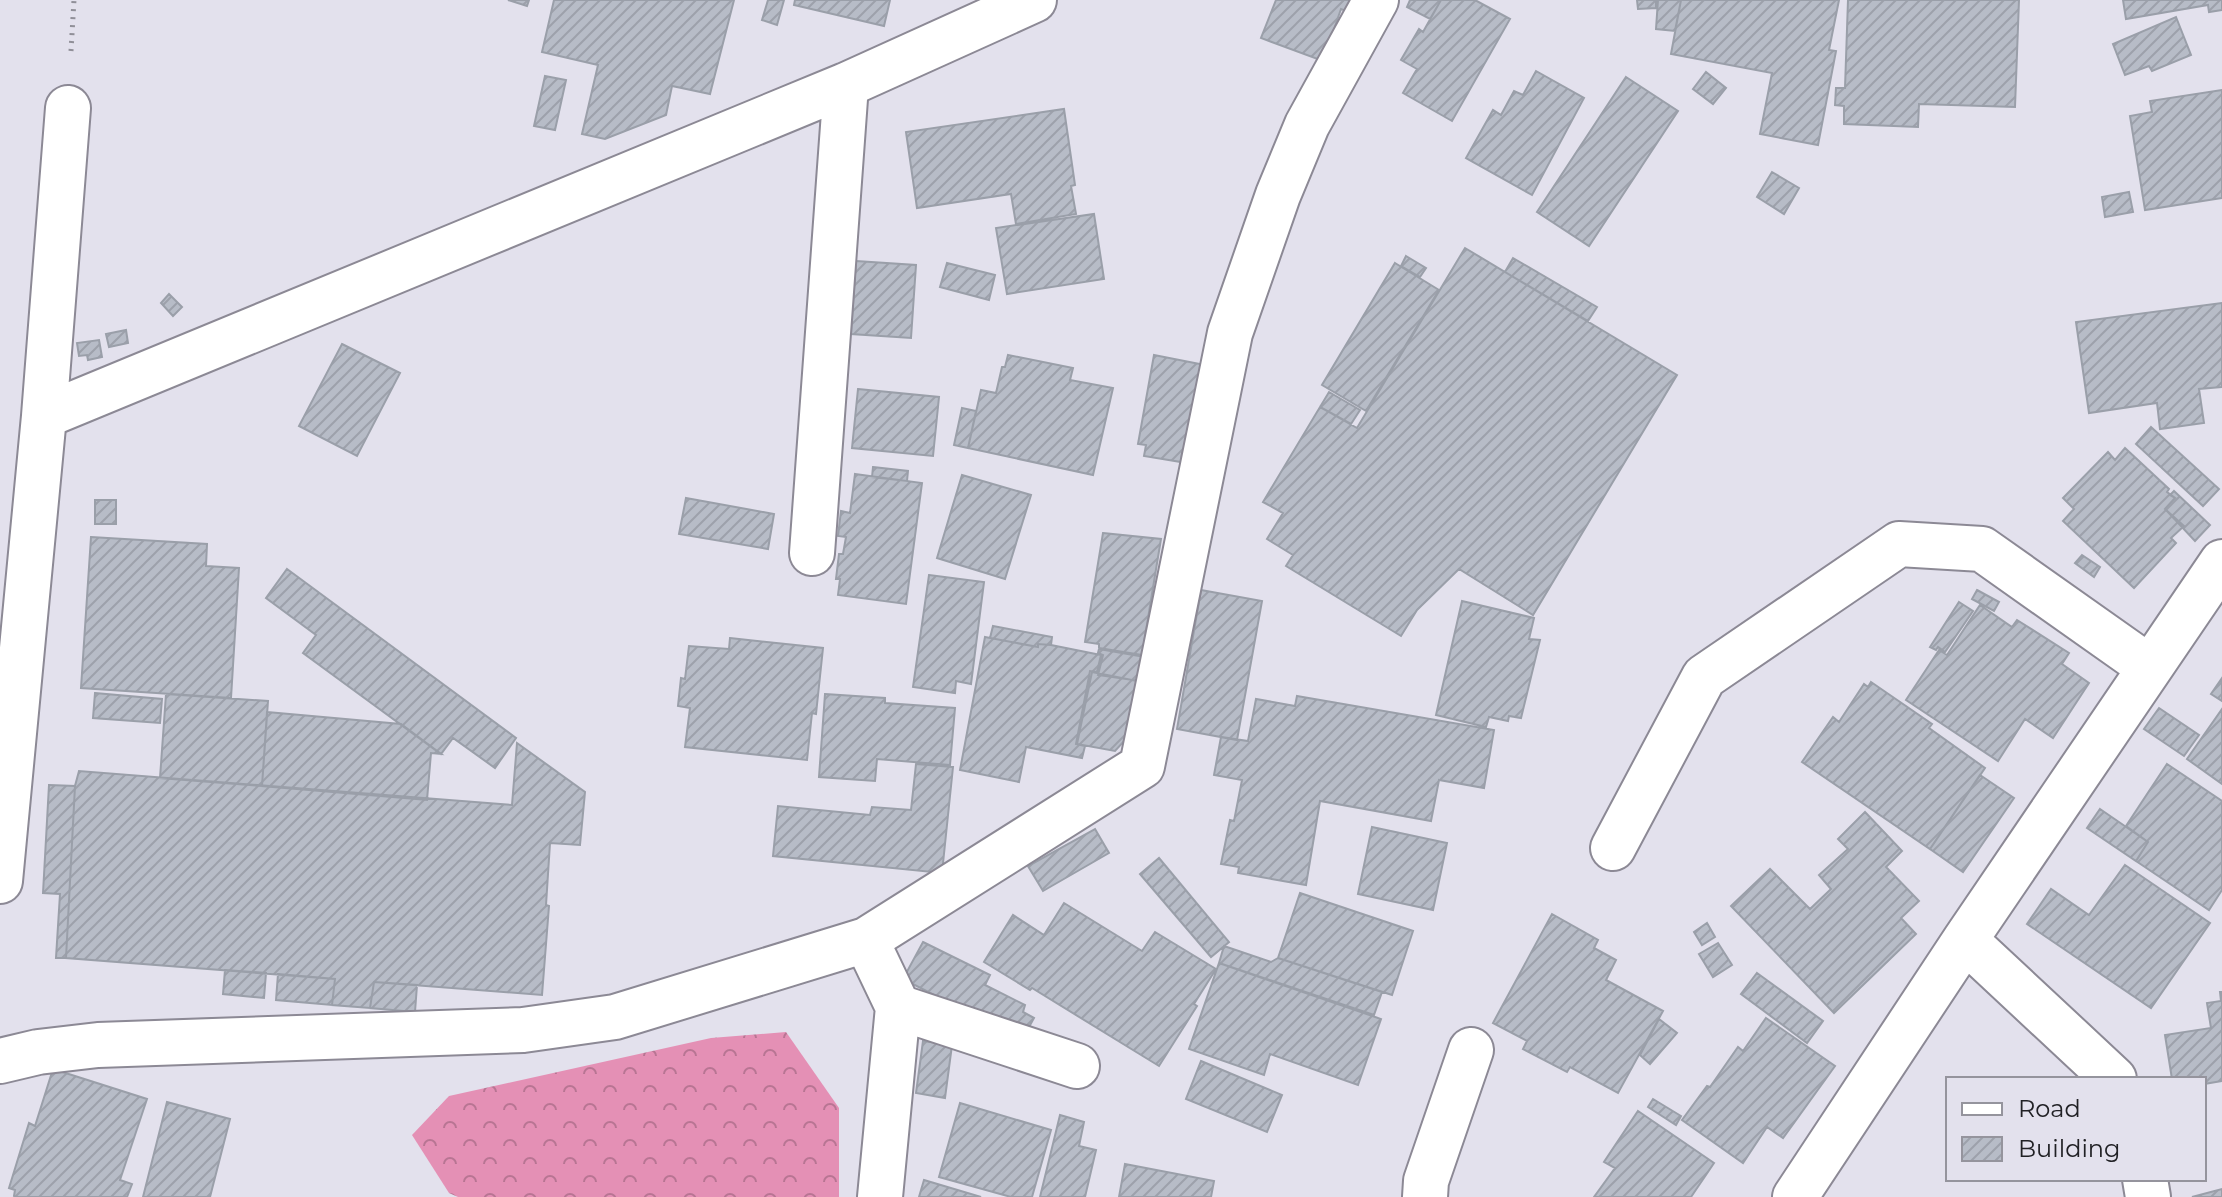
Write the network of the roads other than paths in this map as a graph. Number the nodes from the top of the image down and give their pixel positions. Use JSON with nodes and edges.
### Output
{"nodes":[{"id":1,"x":1034,"y":0,"type":"edge"},
{"id":2,"x":1376,"y":0,"type":"edge"},
{"id":3,"x":846,"y":85,"type":"junction"},
{"id":4,"x":68,"y":108,"type":"dead end"},
{"id":5,"x":44,"y":416,"type":"junction"},
{"id":6,"x":812,"y":553,"type":"dead end"},
{"id":7,"x":2222,"y":562,"type":"edge"},
{"id":8,"x":2149,"y":667,"type":"junction"},
{"id":9,"x":1613,"y":848,"type":"dead end"},
{"id":10,"x":0,"y":881,"type":"edge"},
{"id":11,"x":866,"y":940,"type":"junction"},
{"id":12,"x":1965,"y":940,"type":"junction"},
{"id":13,"x":898,"y":1007,"type":"junction"},
{"id":14,"x":1471,"y":1050,"type":"dead end"},
{"id":15,"x":0,"y":1061,"type":"edge"},
{"id":16,"x":1077,"y":1066,"type":"dead end"},
{"id":17,"x":2112,"y":1077,"type":"edge"},
{"id":18,"x":880,"y":1197,"type":"edge"},
{"id":19,"x":1425,"y":1197,"type":"edge"},
{"id":20,"x":1795,"y":1197,"type":"edge"}],
"edges":[{"from":1,"to":3,"type":"street"},
{"from":2,"to":11,"type":"street"},
{"from":3,"to":5,"type":"street"},
{"from":3,"to":6,"type":"street"},
{"from":4,"to":5,"type":"street"},
{"from":5,"to":10,"type":"street"},
{"from":7,"to":8,"type":"street"},
{"from":8,"to":9,"type":"street"},
{"from":8,"to":12,"type":"street"},
{"from":11,"to":13,"type":"street"},
{"from":11,"to":15,"type":"street"},
{"from":12,"to":17,"type":"street"},
{"from":12,"to":20,"type":"street"},
{"from":13,"to":16,"type":"street"},
{"from":13,"to":18,"type":"street"},
{"from":14,"to":19,"type":"street"}]}
